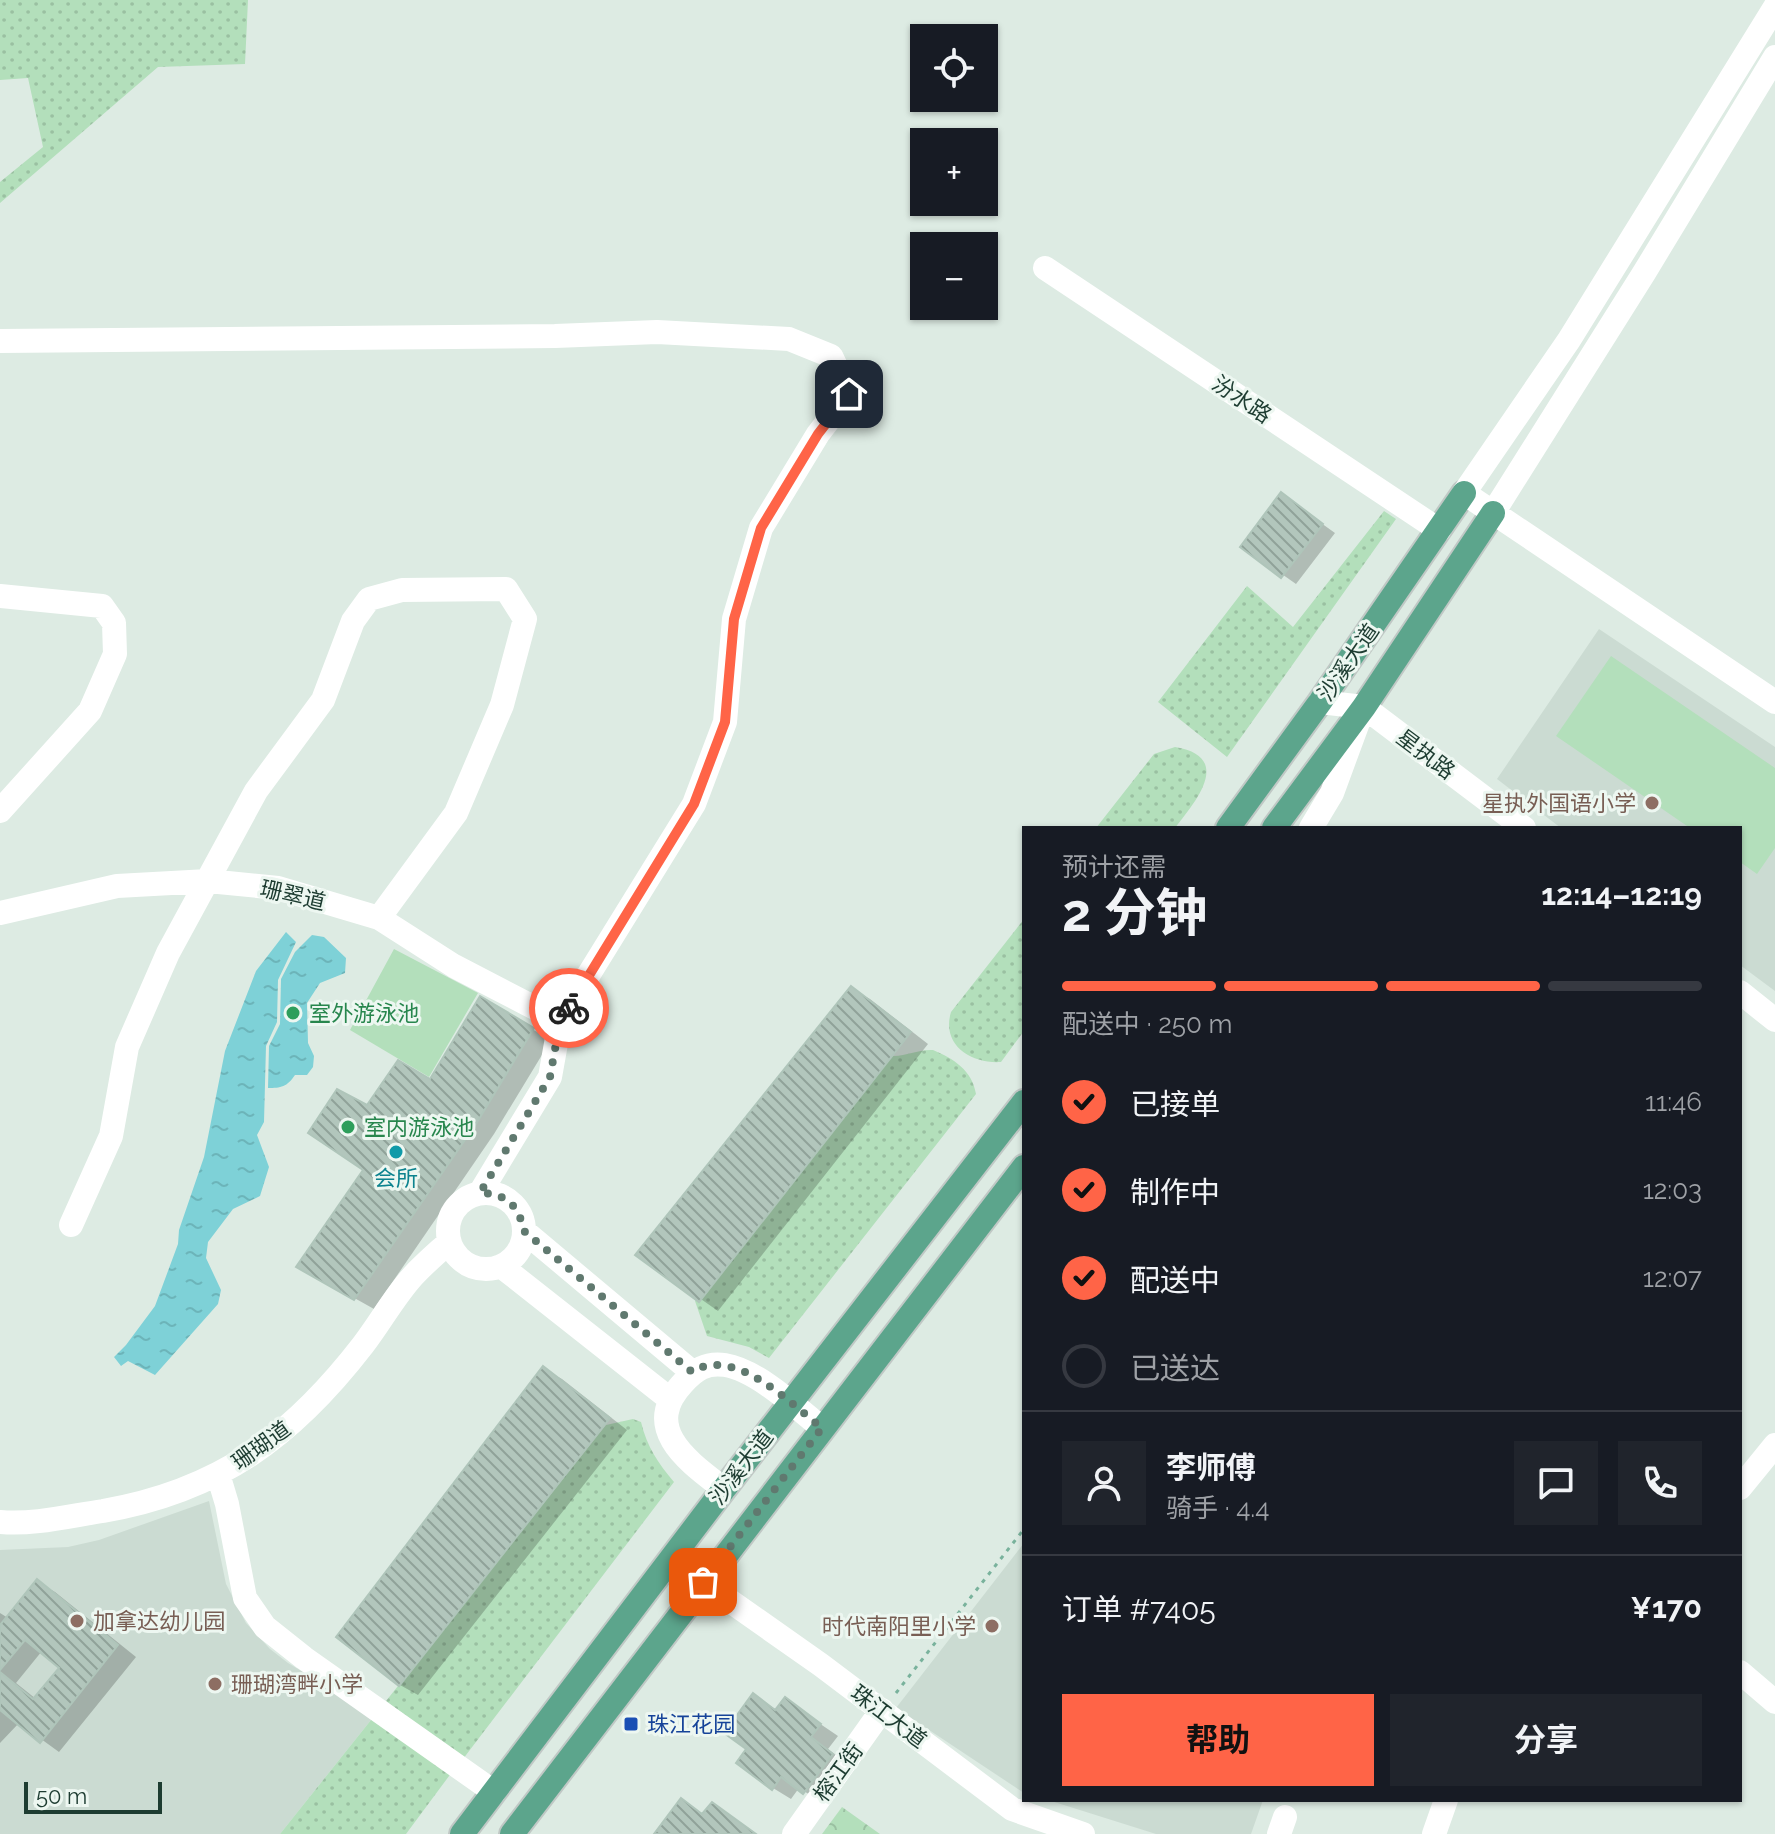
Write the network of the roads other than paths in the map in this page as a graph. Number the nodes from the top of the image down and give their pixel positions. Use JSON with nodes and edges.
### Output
{"nodes":[{"id":1,"x":1775,"y":7,"type":"edge"},
{"id":2,"x":1775,"y":57,"type":"edge"},
{"id":3,"x":1045,"y":268,"type":"dead end"},
{"id":4,"x":0,"y":341,"type":"edge"},
{"id":5,"x":1464,"y":493,"type":"junction"},
{"id":6,"x":1493,"y":513,"type":"junction"},
{"id":7,"x":1439,"y":530,"type":"junction"},
{"id":8,"x":0,"y":596,"type":"edge"},
{"id":9,"x":1320,"y":702,"type":"junction"},
{"id":10,"x":1775,"y":702,"type":"edge"},
{"id":11,"x":1364,"y":707,"type":"junction"},
{"id":12,"x":0,"y":811,"type":"edge"},
{"id":13,"x":1229,"y":826,"type":"edge"},
{"id":14,"x":1275,"y":826,"type":"edge"},
{"id":15,"x":1312,"y":826,"type":"edge"},
{"id":16,"x":1521,"y":826,"type":"edge"},
{"id":17,"x":208,"y":881,"type":"junction"},
{"id":18,"x":0,"y":913,"type":"edge"},
{"id":19,"x":379,"y":918,"type":"junction"},
{"id":20,"x":1742,"y":994,"type":"edge"},
{"id":21,"x":1775,"y":1020,"type":"edge"},
{"id":22,"x":560,"y":1021,"type":"junction"},
{"id":23,"x":1022,"y":1105,"type":"edge"},
{"id":24,"x":1022,"y":1170,"type":"edge"},
{"id":25,"x":480,"y":1193,"type":"junction"},
{"id":26,"x":71,"y":1225,"type":"dead end"},
{"id":27,"x":524,"y":1231,"type":"junction"},
{"id":28,"x":449,"y":1242,"type":"junction"},
{"id":29,"x":501,"y":1266,"type":"junction"},
{"id":30,"x":692,"y":1372,"type":"junction"},
{"id":31,"x":671,"y":1400,"type":"junction"},
{"id":32,"x":790,"y":1403,"type":"junction"},
{"id":33,"x":822,"y":1428,"type":"junction"},
{"id":34,"x":1775,"y":1445,"type":"edge"},
{"id":35,"x":218,"y":1474,"type":"junction"},
{"id":36,"x":1742,"y":1486,"type":"edge"},
{"id":37,"x":724,"y":1489,"type":"junction"},
{"id":38,"x":0,"y":1522,"type":"edge"},
{"id":39,"x":703,"y":1582,"type":"junction"},
{"id":40,"x":1742,"y":1674,"type":"edge"},
{"id":41,"x":1775,"y":1702,"type":"edge"},
{"id":42,"x":882,"y":1710,"type":"junction"},
{"id":43,"x":494,"y":1792,"type":"junction"},
{"id":44,"x":1445,"y":1802,"type":"edge"},
{"id":45,"x":1050,"y":1829,"type":"edge"},
{"id":46,"x":462,"y":1834,"type":"edge"},
{"id":47,"x":512,"y":1834,"type":"edge"},
{"id":48,"x":794,"y":1834,"type":"edge"},
{"id":49,"x":1083,"y":1834,"type":"edge"},
{"id":50,"x":1434,"y":1834,"type":"edge"}],
"edges":[{"from":1,"to":5,"type":"street"},
{"from":2,"to":6,"type":"street"},
{"from":3,"to":7,"type":"street","name":"汾水路"},
{"from":4,"to":22,"type":"street"},
{"from":5,"to":6,"type":"street"},
{"from":5,"to":7,"type":"main road","name":"沙溪大道"},
{"from":6,"to":10,"type":"street"},
{"from":6,"to":11,"type":"main road","name":"沙溪大道"},
{"from":7,"to":9,"type":"main road","name":"沙溪大道"},
{"from":8,"to":12,"type":"street"},
{"from":9,"to":11,"type":"street"},
{"from":9,"to":13,"type":"main road","name":"沙溪大道"},
{"from":11,"to":14,"type":"main road","name":"沙溪大道"},
{"from":11,"to":15,"type":"street"},
{"from":11,"to":16,"type":"street","name":"星执路"},
{"from":17,"to":18,"type":"street","name":"珊翠道"},
{"from":17,"to":19,"type":"street","name":"珊翠道"},
{"from":17,"to":19,"type":"street"},
{"from":17,"to":26,"type":"street"},
{"from":19,"to":22,"type":"street","name":"珊翠道"},
{"from":20,"to":21,"type":"street"},
{"from":22,"to":25,"type":"street"},
{"from":23,"to":32,"type":"main road","name":"沙溪大道"},
{"from":24,"to":33,"type":"main road","name":"沙溪大道"},
{"from":25,"to":27,"type":"street"},
{"from":25,"to":28,"type":"street"},
{"from":27,"to":29,"type":"street"},
{"from":27,"to":30,"type":"street"},
{"from":28,"to":29,"type":"street"},
{"from":28,"to":35,"type":"street","name":"珊瑚道"},
{"from":29,"to":31,"type":"street"},
{"from":30,"to":31,"type":"street"},
{"from":30,"to":32,"type":"street"},
{"from":31,"to":37,"type":"street"},
{"from":32,"to":33,"type":"street"},
{"from":32,"to":37,"type":"main road","name":"沙溪大道"},
{"from":33,"to":39,"type":"main road","name":"沙溪大道"},
{"from":34,"to":36,"type":"street"},
{"from":35,"to":38,"type":"street","name":"珊瑚道"},
{"from":35,"to":43,"type":"street"},
{"from":37,"to":43,"type":"main road","name":"沙溪大道"},
{"from":39,"to":42,"type":"street","name":"珠江大道"},
{"from":39,"to":47,"type":"main road","name":"沙溪大道"},
{"from":40,"to":41,"type":"street"},
{"from":42,"to":45,"type":"street","name":"珠江大道"},
{"from":42,"to":48,"type":"street","name":"榕江街"},
{"from":43,"to":46,"type":"main road","name":"沙溪大道"},
{"from":44,"to":50,"type":"street"},
{"from":45,"to":49,"type":"street","name":"珠江大道"}]}
